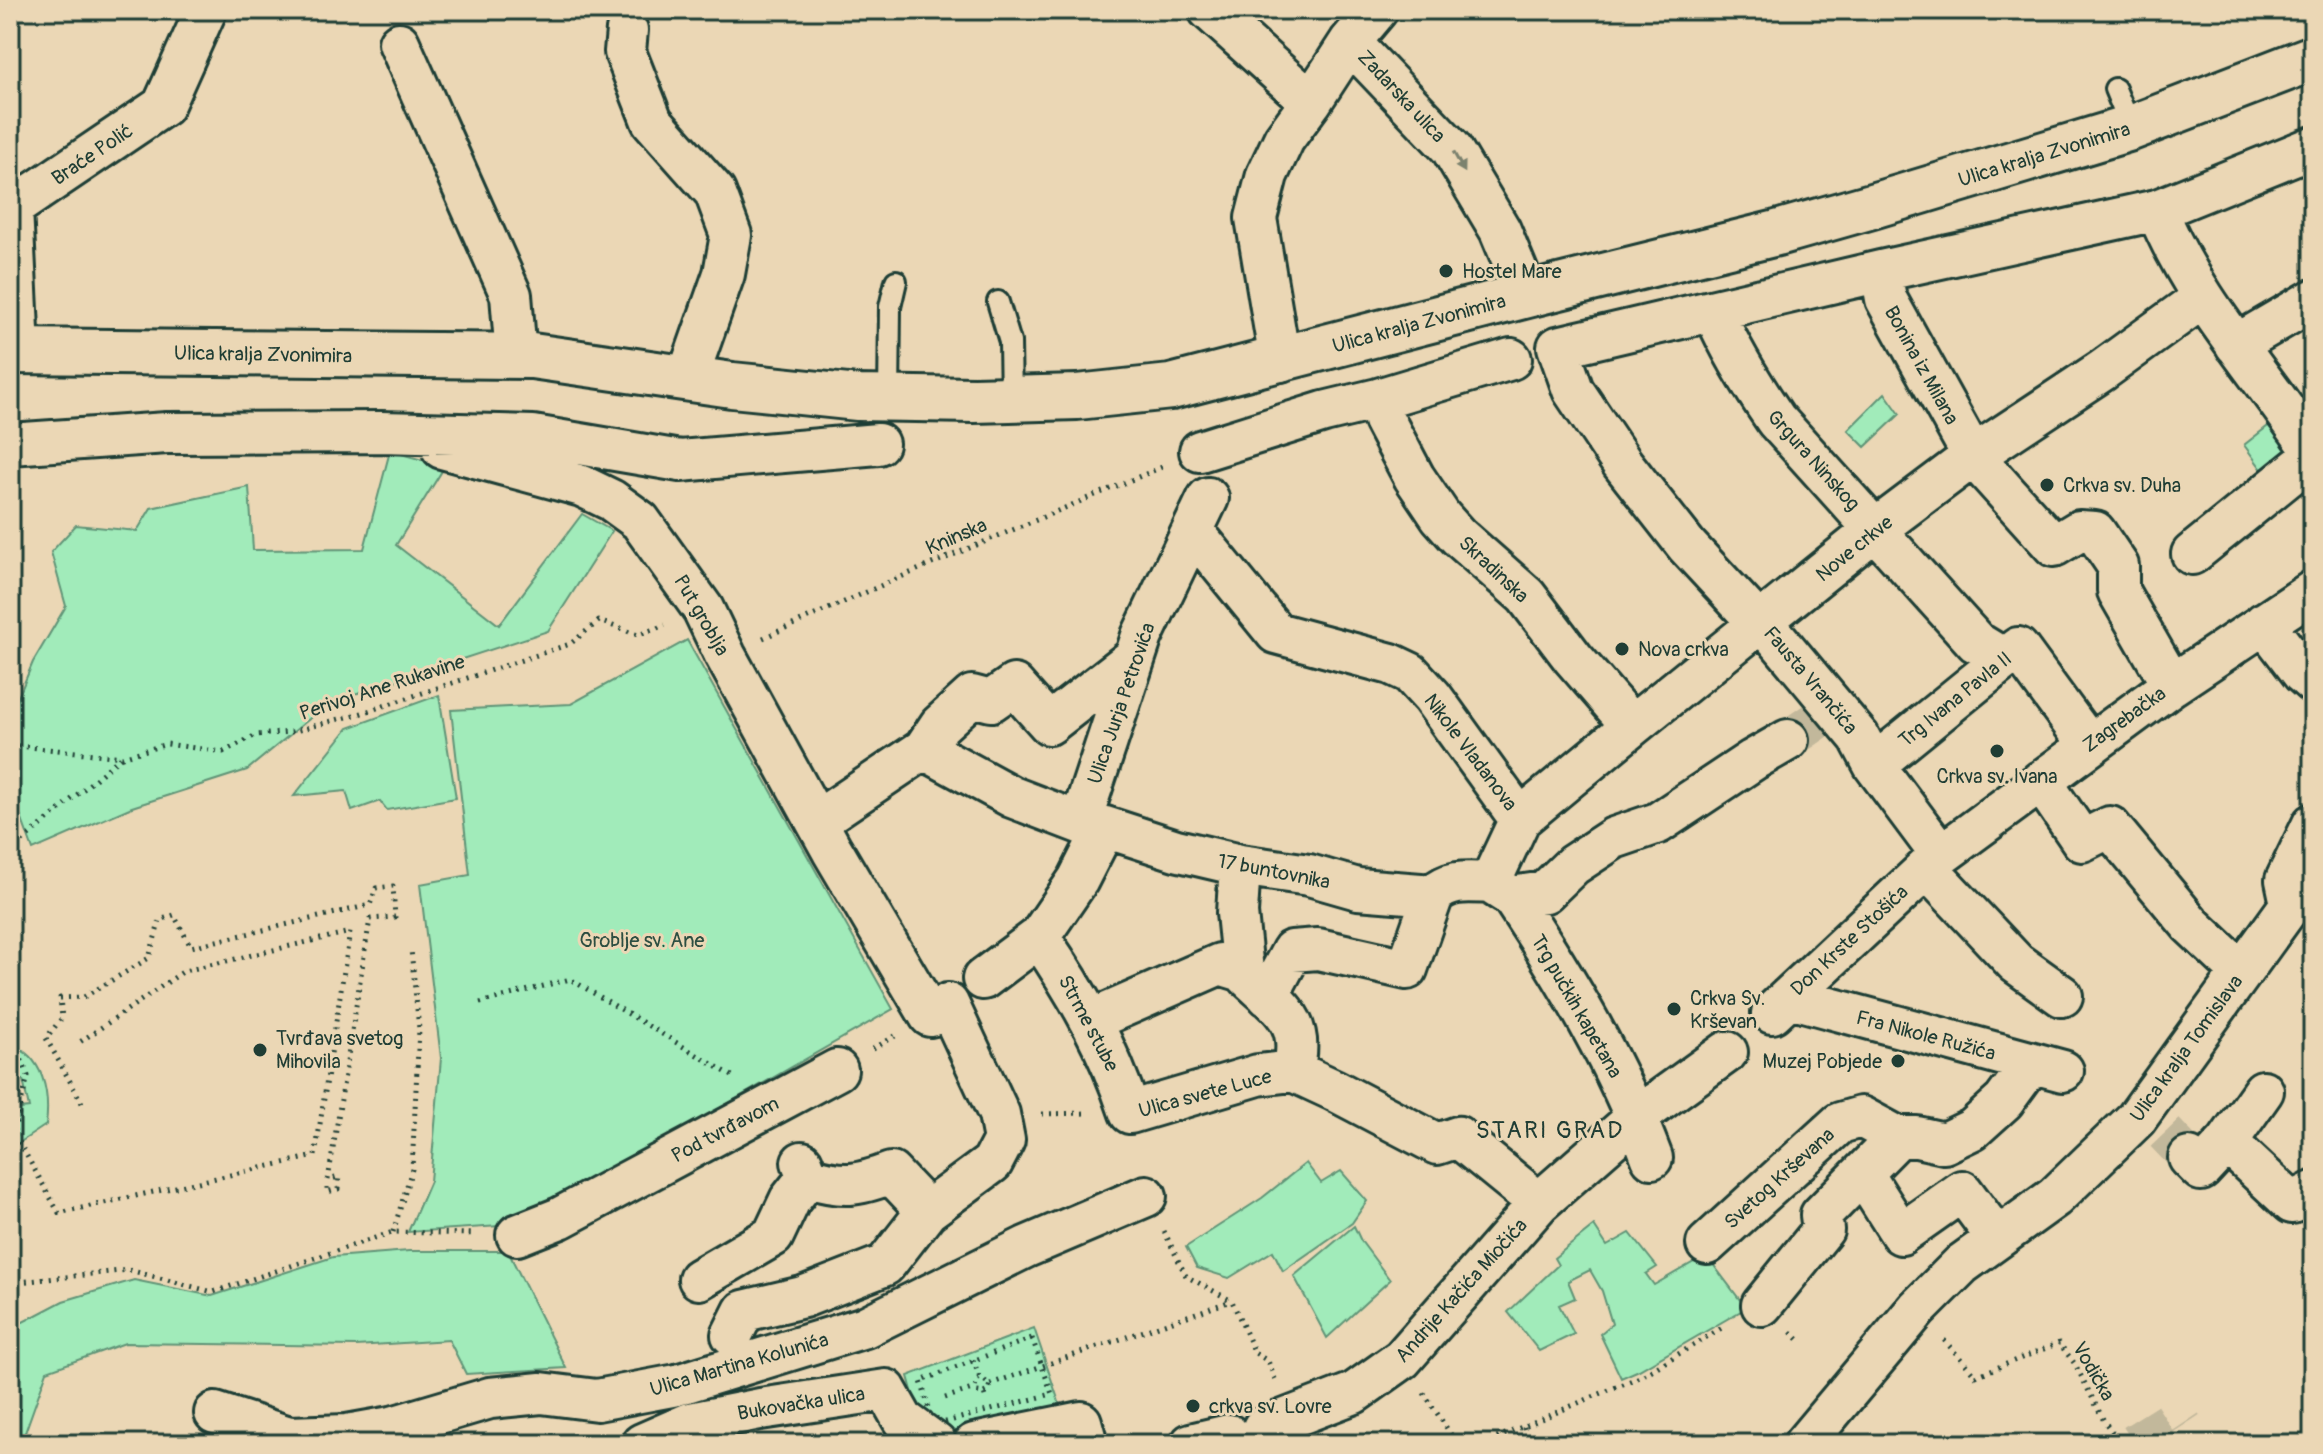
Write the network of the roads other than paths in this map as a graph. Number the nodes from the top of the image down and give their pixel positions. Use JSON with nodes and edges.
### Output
{"nodes":[{"id":1,"x":206,"y":10,"type":"edge"},
{"id":2,"x":1209,"y":10,"type":"edge"},
{"id":3,"x":1377,"y":10,"type":"edge"},
{"id":4,"x":627,"y":30,"type":"dead end"},
{"id":5,"x":1350,"y":42,"type":"junction"},
{"id":6,"x":399,"y":43,"type":"dead end"},
{"id":7,"x":2313,"y":58,"type":"edge"},
{"id":8,"x":1311,"y":102,"type":"junction"},
{"id":9,"x":2313,"y":147,"type":"edge"},
{"id":10,"x":2157,"y":210,"type":"junction"},
{"id":11,"x":1881,"y":271,"type":"junction"},
{"id":12,"x":896,"y":281,"type":"dead end"},
{"id":13,"x":1527,"y":295,"type":"junction"},
{"id":14,"x":2202,"y":298,"type":"junction"},
{"id":15,"x":2313,"y":300,"type":"edge"},
{"id":16,"x":998,"y":302,"type":"dead end"},
{"id":17,"x":1714,"y":312,"type":"junction"},
{"id":18,"x":2236,"y":345,"type":"junction"},
{"id":19,"x":14,"y":351,"type":"edge"},
{"id":20,"x":516,"y":356,"type":"junction"},
{"id":21,"x":1511,"y":359,"type":"dead end"},
{"id":22,"x":1280,"y":361,"type":"junction"},
{"id":23,"x":687,"y":379,"type":"junction"},
{"id":24,"x":889,"y":399,"type":"junction"},
{"id":25,"x":1011,"y":399,"type":"junction"},
{"id":26,"x":1378,"y":399,"type":"junction"},
{"id":27,"x":381,"y":432,"type":"junction"},
{"id":28,"x":10,"y":444,"type":"edge"},
{"id":29,"x":878,"y":444,"type":"dead end"},
{"id":30,"x":2313,"y":453,"type":"edge"},
{"id":31,"x":1973,"y":456,"type":"junction"},
{"id":32,"x":1205,"y":480,"type":"junction"},
{"id":33,"x":1876,"y":529,"type":"junction"},
{"id":34,"x":2192,"y":554,"type":"dead end"},
{"id":35,"x":2313,"y":591,"type":"edge"},
{"id":36,"x":1763,"y":622,"type":"junction"},
{"id":37,"x":2264,"y":623,"type":"junction"},
{"id":38,"x":1135,"y":657,"type":"junction"},
{"id":39,"x":2004,"y":659,"type":"junction"},
{"id":40,"x":2313,"y":683,"type":"edge"},
{"id":41,"x":2172,"y":685,"type":"junction"},
{"id":42,"x":1814,"y":722,"type":"junction"},
{"id":43,"x":1632,"y":726,"type":"junction"},
{"id":44,"x":2089,"y":745,"type":"junction"},
{"id":45,"x":924,"y":749,"type":"junction"},
{"id":46,"x":1874,"y":765,"type":"junction"},
{"id":47,"x":2041,"y":781,"type":"junction"},
{"id":48,"x":1520,"y":819,"type":"junction"},
{"id":49,"x":817,"y":821,"type":"junction"},
{"id":50,"x":2313,"y":824,"type":"edge"},
{"id":51,"x":1092,"y":825,"type":"junction"},
{"id":52,"x":1935,"y":860,"type":"junction"},
{"id":53,"x":1240,"y":865,"type":"junction"},
{"id":54,"x":1438,"y":890,"type":"junction"},
{"id":55,"x":1516,"y":890,"type":"junction"},
{"id":56,"x":2302,"y":902,"type":"edge"},
{"id":57,"x":1039,"y":937,"type":"junction"},
{"id":58,"x":2241,"y":972,"type":"junction"},
{"id":59,"x":983,"y":979,"type":"dead end"},
{"id":60,"x":1255,"y":984,"type":"junction"},
{"id":61,"x":2062,"y":996,"type":"dead end"},
{"id":62,"x":1779,"y":1006,"type":"joint"},
{"id":63,"x":1092,"y":1020,"type":"junction"},
{"id":64,"x":1727,"y":1052,"type":"dead end"},
{"id":65,"x":2047,"y":1068,"type":"joint"},
{"id":66,"x":837,"y":1070,"type":"road end"},
{"id":67,"x":1293,"y":1071,"type":"junction"},
{"id":68,"x":2263,"y":1091,"type":"dead end"},
{"id":69,"x":1130,"y":1113,"type":"joint"},
{"id":70,"x":1637,"y":1117,"type":"junction"},
{"id":71,"x":1898,"y":1137,"type":"junction"},
{"id":72,"x":2227,"y":1142,"type":"junction"},
{"id":73,"x":1652,"y":1158,"type":"dead end"},
{"id":74,"x":2189,"y":1158,"type":"dead end"},
{"id":75,"x":1863,"y":1174,"type":"junction"},
{"id":76,"x":2313,"y":1192,"type":"edge"},
{"id":77,"x":1146,"y":1196,"type":"road end"},
{"id":78,"x":1539,"y":1203,"type":"junction"},
{"id":79,"x":927,"y":1211,"type":"junction"},
{"id":80,"x":517,"y":1235,"type":"road end"},
{"id":81,"x":1997,"y":1238,"type":"junction"},
{"id":82,"x":1707,"y":1244,"type":"dead end"},
{"id":83,"x":699,"y":1279,"type":"dead end"},
{"id":84,"x":1762,"y":1305,"type":"road end"},
{"id":85,"x":732,"y":1335,"type":"dead end"},
{"id":86,"x":677,"y":1385,"type":"junction"},
{"id":87,"x":215,"y":1413,"type":"dead end"},
{"id":88,"x":690,"y":1423,"type":"junction"},
{"id":89,"x":1243,"y":1431,"type":"edge"},
{"id":90,"x":642,"y":1444,"type":"edge"},
{"id":91,"x":936,"y":1444,"type":"edge"},
{"id":92,"x":974,"y":1444,"type":"edge"},
{"id":93,"x":1087,"y":1444,"type":"edge"},
{"id":94,"x":1804,"y":1444,"type":"edge"}],
"edges":[{"from":1,"to":19,"type":"street","name":"Braće Polić"},
{"from":2,"to":8,"type":"street"},
{"from":3,"to":5,"type":"street"},
{"from":4,"to":23,"type":"street"},
{"from":5,"to":8,"type":"street","name":"Zadarska ulica"},
{"from":5,"to":13,"type":"street","name":"Zadarska ulica","one_way":true},
{"from":6,"to":20,"type":"street"},
{"from":7,"to":13,"type":"main road","name":"Ulica kralja Zvonimira"},
{"from":8,"to":22,"type":"street","name":"Zadarska ulica"},
{"from":9,"to":10,"type":"street"},
{"from":10,"to":11,"type":"street"},
{"from":10,"to":14,"type":"street"},
{"from":11,"to":17,"type":"street"},
{"from":11,"to":31,"type":"street","name":"Bonina iz Milana"},
{"from":12,"to":24,"type":"lane"},
{"from":13,"to":22,"type":"main road","name":"Ulica kralja Zvonimira"},
{"from":14,"to":18,"type":"street"},
{"from":14,"to":31,"type":"street","name":"Nove crkve"},
{"from":15,"to":18,"type":"street"},
{"from":16,"to":25,"type":"lane"},
{"from":17,"to":33,"type":"street","name":"Grgura Ninskog"},
{"from":17,"to":36,"type":"street","name":"Fausta Vrančića"},
{"from":18,"to":30,"type":"street"},
{"from":19,"to":20,"type":"main road","name":"Ulica kralja Zvonimira"},
{"from":20,"to":23,"type":"main road","name":"Ulica kralja Zvonimira"},
{"from":21,"to":26,"type":"street"},
{"from":22,"to":25,"type":"main road","name":"Ulica kralja Zvonimira"},
{"from":23,"to":24,"type":"main road","name":"Ulica kralja Zvonimira"},
{"from":24,"to":25,"type":"main road","name":"Ulica kralja Zvonimira"},
{"from":26,"to":32,"type":"street"},
{"from":26,"to":43,"type":"street","name":"Skradinska"},
{"from":27,"to":28,"type":"street","name":"Put groblja"},
{"from":27,"to":29,"type":"street","name":"Put groblja"},
{"from":27,"to":49,"type":"street","name":"Put groblja"},
{"from":30,"to":34,"type":"street"},
{"from":31,"to":33,"type":"street","name":"Nove crkve"},
{"from":31,"to":41,"type":"street","name":"Bonina iz Milana"},
{"from":32,"to":38,"type":"street","name":"Ulica Jurja Petrovića"},
{"from":32,"to":48,"type":"street","name":"Nikole Vladanova"},
{"from":33,"to":36,"type":"street","name":"Nove crkve"},
{"from":33,"to":39,"type":"street","name":"Grgura Ninskog"},
{"from":35,"to":37,"type":"street","name":"Zagrebačka"},
{"from":36,"to":42,"type":"street","name":"Fausta Vrančića"},
{"from":36,"to":43,"type":"street","name":"Nove crkve"},
{"from":37,"to":40,"type":"street"},
{"from":37,"to":41,"type":"street","name":"Zagrebačka"},
{"from":38,"to":45,"type":"street"},
{"from":38,"to":51,"type":"street","name":"Ulica Jurja Petrovića"},
{"from":39,"to":44,"type":"street","name":"Trg Ivana Pavla II"},
{"from":39,"to":46,"type":"street","name":"Trg Ivana Pavla II"},
{"from":41,"to":44,"type":"street","name":"Zagrebačka"},
{"from":42,"to":46,"type":"street","name":"Fausta Vrančića"},
{"from":42,"to":55,"type":"street"},
{"from":43,"to":48,"type":"street","name":"Nove crkve"},
{"from":44,"to":47,"type":"street","name":"Zagrebačka"},
{"from":45,"to":49,"type":"street"},
{"from":45,"to":51,"type":"street","name":"17 buntovnika"},
{"from":46,"to":52,"type":"street","name":"Fausta Vrančića"},
{"from":47,"to":52,"type":"street","name":"Zagrebačka"},
{"from":47,"to":58,"type":"street"},
{"from":48,"to":55,"type":"street"},
{"from":49,"to":79,"type":"street","name":"Put groblja"},
{"from":50,"to":56,"type":"street","name":"Ulica kralja Tomislava"},
{"from":51,"to":53,"type":"street","name":"17 buntovnika"},
{"from":51,"to":57,"type":"street","name":"Ulica Jurja Petrovića"},
{"from":52,"to":61,"type":"street","name":"Fausta Vrančića"},
{"from":52,"to":62,"type":"street","name":"Don Krste Stošića"},
{"from":53,"to":54,"type":"street","name":"17 buntovnika"},
{"from":53,"to":60,"type":"street"},
{"from":54,"to":55,"type":"street"},
{"from":54,"to":60,"type":"street"},
{"from":55,"to":70,"type":"street","name":"Trg pučkih kapetana"},
{"from":56,"to":58,"type":"street","name":"Ulica kralja Tomislava"},
{"from":57,"to":59,"type":"street","name":"Ulica Jurja Petrovića"},
{"from":57,"to":63,"type":"street","name":"Strme stube"},
{"from":58,"to":81,"type":"street","name":"Ulica kralja Tomislava"},
{"from":60,"to":63,"type":"street"},
{"from":60,"to":67,"type":"street"},
{"from":62,"to":65,"type":"street","name":"Fra Nikole Ružića"},
{"from":63,"to":69,"type":"street","name":"Strme stube"},
{"from":64,"to":70,"type":"street"},
{"from":65,"to":71,"type":"street","name":"Svetog Krševana"},
{"from":66,"to":80,"type":"street","name":"Pod tvrđavom"},
{"from":67,"to":69,"type":"street","name":"Ulica svete Luce"},
{"from":67,"to":78,"type":"street","name":"Ulica svete Luce"},
{"from":68,"to":72,"type":"street"},
{"from":70,"to":73,"type":"street","name":"Trg pučkih kapetana"},
{"from":70,"to":78,"type":"street","name":"Andrije Kačića Miočića"},
{"from":71,"to":75,"type":"street"},
{"from":71,"to":82,"type":"street","name":"Svetog Krševana"},
{"from":72,"to":74,"type":"street"},
{"from":72,"to":76,"type":"street"},
{"from":75,"to":81,"type":"street"},
{"from":75,"to":84,"type":"street"},
{"from":77,"to":86,"type":"street","name":"Ulica Martina Kolunića"},
{"from":78,"to":89,"type":"street","name":"Andrije Kačića Miočića"},
{"from":79,"to":83,"type":"street"},
{"from":79,"to":85,"type":"street"},
{"from":81,"to":94,"type":"street","name":"Ulica kralja Tomislava"},
{"from":86,"to":87,"type":"street","name":"Ulica Martina Kolunića"},
{"from":86,"to":88,"type":"street"},
{"from":88,"to":90,"type":"street","name":"Bukovačka ulica"},
{"from":88,"to":91,"type":"street","name":"Bukovačka ulica"},
{"from":92,"to":93,"type":"street"}]}
